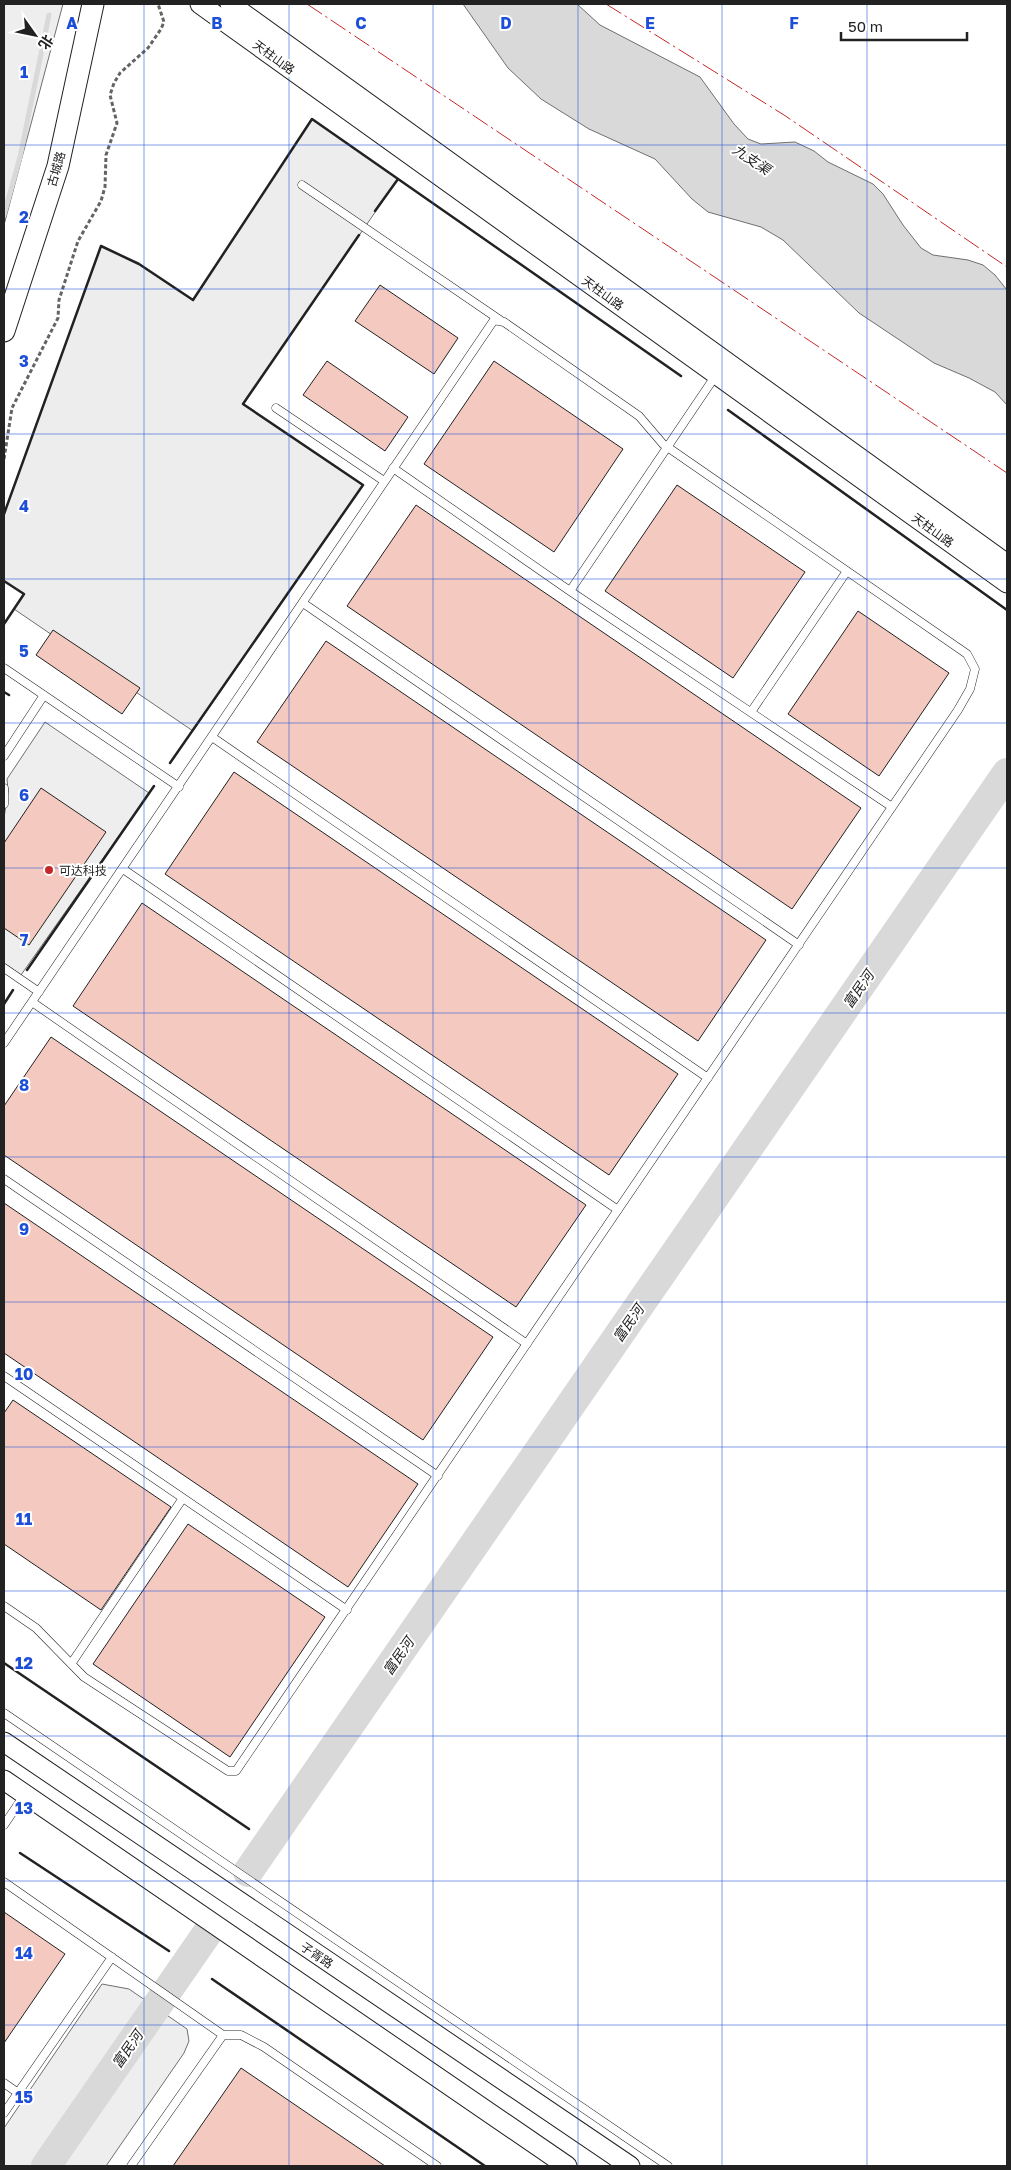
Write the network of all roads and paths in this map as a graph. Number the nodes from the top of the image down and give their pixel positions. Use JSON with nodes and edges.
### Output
{"nodes":[{"id":1,"x":79,"y":4,"type":"edge"},
{"id":2,"x":93,"y":4,"type":"edge"},
{"id":3,"x":158,"y":4,"type":"edge"},
{"id":4,"x":200,"y":4,"type":"edge"},
{"id":5,"x":230,"y":4,"type":"edge"},
{"id":6,"x":302,"y":185,"type":"dead end"},
{"id":7,"x":4,"y":293,"type":"edge"},
{"id":8,"x":504,"y":322,"type":"junction"},
{"id":9,"x":4,"y":331,"type":"edge"},
{"id":10,"x":721,"y":368,"type":"junction"},
{"id":11,"x":276,"y":408,"type":"dead end"},
{"id":12,"x":667,"y":447,"type":"junction"},
{"id":13,"x":4,"y":459,"type":"edge"},
{"id":14,"x":393,"y":468,"type":"junction"},
{"id":15,"x":384,"y":482,"type":"junction"},
{"id":16,"x":1007,"y":564,"type":"edge"},
{"id":17,"x":847,"y":571,"type":"junction"},
{"id":18,"x":1007,"y":583,"type":"edge"},
{"id":19,"x":570,"y":591,"type":"junction"},
{"id":20,"x":303,"y":603,"type":"junction"},
{"id":21,"x":4,"y":668,"type":"edge"},
{"id":22,"x":44,"y":695,"type":"junction"},
{"id":23,"x":751,"y":712,"type":"junction"},
{"id":24,"x":212,"y":737,"type":"junction"},
{"id":25,"x":4,"y":756,"type":"edge"},
{"id":26,"x":179,"y":787,"type":"junction"},
{"id":27,"x":4,"y":788,"type":"edge"},
{"id":28,"x":4,"y":804,"type":"edge"},
{"id":29,"x":892,"y":807,"type":"junction"},
{"id":30,"x":123,"y":869,"type":"junction"},
{"id":31,"x":798,"y":945,"type":"junction"},
{"id":32,"x":4,"y":968,"type":"edge"},
{"id":33,"x":39,"y":992,"type":"junction"},
{"id":34,"x":32,"y":1002,"type":"junction"},
{"id":35,"x":4,"y":1043,"type":"edge"},
{"id":36,"x":708,"y":1078,"type":"junction"},
{"id":37,"x":4,"y":1179,"type":"edge"},
{"id":38,"x":618,"y":1210,"type":"junction"},
{"id":39,"x":527,"y":1344,"type":"junction"},
{"id":40,"x":4,"y":1376,"type":"edge"},
{"id":41,"x":438,"y":1476,"type":"junction"},
{"id":42,"x":183,"y":1498,"type":"junction"},
{"id":43,"x":4,"y":1606,"type":"edge"},
{"id":44,"x":347,"y":1610,"type":"junction"},
{"id":45,"x":71,"y":1664,"type":"junction"},
{"id":46,"x":4,"y":1713,"type":"edge"},
{"id":47,"x":4,"y":1742,"type":"edge"},
{"id":48,"x":4,"y":1780,"type":"edge"},
{"id":49,"x":25,"y":1794,"type":"junction"},
{"id":50,"x":4,"y":1825,"type":"edge"},
{"id":51,"x":4,"y":1882,"type":"edge"},
{"id":52,"x":112,"y":1958,"type":"junction"},
{"id":53,"x":223,"y":2035,"type":"junction"},
{"id":54,"x":4,"y":2083,"type":"edge"},
{"id":55,"x":18,"y":2093,"type":"junction"},
{"id":56,"x":4,"y":2113,"type":"edge"},
{"id":57,"x":131,"y":2166,"type":"edge"},
{"id":58,"x":437,"y":2166,"type":"edge"},
{"id":59,"x":567,"y":2166,"type":"edge"},
{"id":60,"x":630,"y":2166,"type":"edge"},
{"id":61,"x":668,"y":2166,"type":"edge"}],
"edges":[{"from":1,"to":7,"type":"main road","name":"古城路"},
{"from":2,"to":9,"type":"main road","name":"古城路"},
{"from":3,"to":13,"type":"path"},
{"from":4,"to":10,"type":"street","name":"天柱山路"},
{"from":5,"to":10,"type":"street","name":"天柱山路"},
{"from":6,"to":8,"type":"lane"},
{"from":8,"to":12,"type":"lane"},
{"from":8,"to":14,"type":"lane"},
{"from":10,"to":12,"type":"lane"},
{"from":10,"to":16,"type":"street","name":"天柱山路"},
{"from":10,"to":18,"type":"street","name":"天柱山路"},
{"from":11,"to":15,"type":"lane"},
{"from":12,"to":17,"type":"lane"},
{"from":12,"to":19,"type":"lane"},
{"from":14,"to":15,"type":"lane"},
{"from":14,"to":19,"type":"lane"},
{"from":15,"to":20,"type":"lane"},
{"from":17,"to":23,"type":"lane"},
{"from":17,"to":29,"type":"lane"},
{"from":19,"to":23,"type":"lane"},
{"from":20,"to":24,"type":"lane"},
{"from":20,"to":31,"type":"lane"},
{"from":21,"to":22,"type":"lane"},
{"from":22,"to":25,"type":"lane"},
{"from":22,"to":26,"type":"lane"},
{"from":23,"to":29,"type":"lane"},
{"from":24,"to":26,"type":"lane"},
{"from":24,"to":36,"type":"lane"},
{"from":26,"to":30,"type":"lane"},
{"from":27,"to":28,"type":"lane"},
{"from":29,"to":31,"type":"lane"},
{"from":30,"to":33,"type":"lane"},
{"from":30,"to":38,"type":"lane"},
{"from":31,"to":36,"type":"lane"},
{"from":32,"to":33,"type":"lane"},
{"from":33,"to":34,"type":"lane"},
{"from":34,"to":35,"type":"lane"},
{"from":34,"to":39,"type":"lane"},
{"from":36,"to":38,"type":"lane"},
{"from":37,"to":41,"type":"lane"},
{"from":38,"to":39,"type":"lane"},
{"from":39,"to":41,"type":"lane"},
{"from":40,"to":42,"type":"lane"},
{"from":41,"to":44,"type":"lane"},
{"from":42,"to":44,"type":"lane"},
{"from":42,"to":45,"type":"lane"},
{"from":43,"to":45,"type":"lane"},
{"from":44,"to":45,"type":"lane"},
{"from":46,"to":61,"type":"lane"},
{"from":47,"to":60,"type":"street","name":"子胥路"},
{"from":48,"to":49,"type":"street"},
{"from":49,"to":50,"type":"lane"},
{"from":49,"to":59,"type":"street"},
{"from":51,"to":52,"type":"lane"},
{"from":52,"to":53,"type":"lane"},
{"from":52,"to":55,"type":"lane"},
{"from":53,"to":57,"type":"lane"},
{"from":53,"to":58,"type":"lane"},
{"from":54,"to":55,"type":"lane"},
{"from":55,"to":56,"type":"lane"}]}
